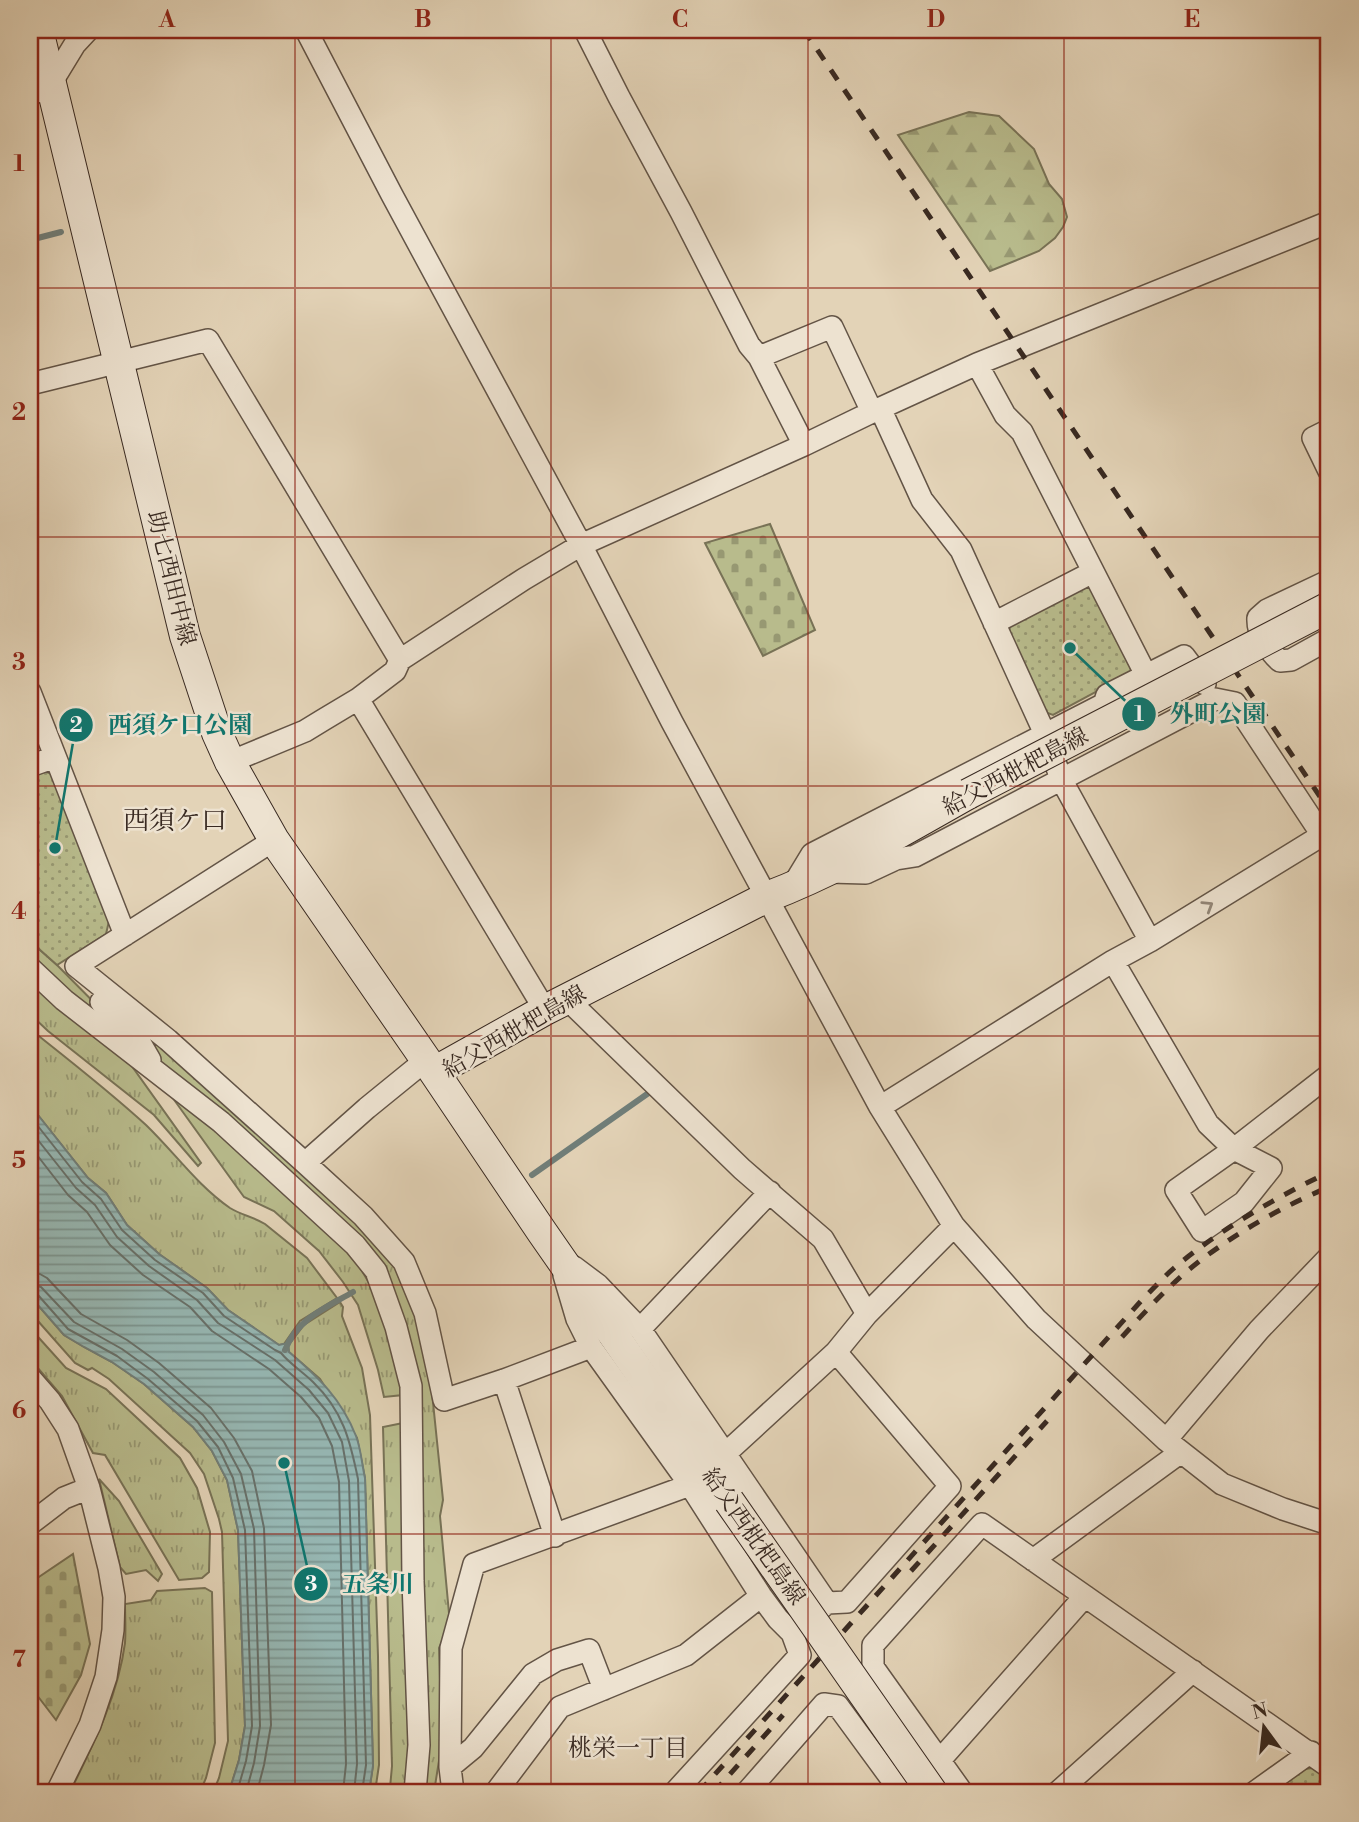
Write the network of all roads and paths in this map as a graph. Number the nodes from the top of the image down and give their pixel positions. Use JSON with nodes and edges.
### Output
{"nodes":[{"id":1,"x":38,"y":30,"type":"edge"},
{"id":2,"x":88,"y":30,"type":"edge"},
{"id":3,"x":306,"y":30,"type":"edge"},
{"id":4,"x":585,"y":30,"type":"edge"},
{"id":5,"x":40,"y":90,"type":"edge"},
{"id":6,"x":1329,"y":222,"type":"edge"},
{"id":7,"x":759,"y":357,"type":"junction"},
{"id":8,"x":118,"y":362,"type":"junction"},
{"id":9,"x":977,"y":364,"type":"junction"},
{"id":10,"x":30,"y":384,"type":"edge"},
{"id":11,"x":876,"y":410,"type":"junction"},
{"id":12,"x":1329,"y":430,"type":"edge"},
{"id":13,"x":804,"y":445,"type":"junction"},
{"id":14,"x":1329,"y":471,"type":"edge"},
{"id":15,"x":581,"y":545,"type":"junction"},
{"id":16,"x":1093,"y":572,"type":"junction"},
{"id":17,"x":1329,"y":582,"type":"edge"},
{"id":18,"x":1329,"y":607,"type":"edge"},
{"id":19,"x":994,"y":623,"type":"junction"},
{"id":20,"x":1329,"y":639,"type":"edge"},
{"id":21,"x":400,"y":660,"type":"junction"},
{"id":22,"x":1146,"y":675,"type":"junction"},
{"id":23,"x":30,"y":692,"type":"edge"},
{"id":24,"x":358,"y":699,"type":"junction"},
{"id":25,"x":1215,"y":699,"type":"junction"},
{"id":26,"x":1045,"y":734,"type":"junction"},
{"id":27,"x":55,"y":757,"type":"junction"},
{"id":28,"x":230,"y":762,"type":"junction"},
{"id":29,"x":30,"y":766,"type":"edge"},
{"id":30,"x":1060,"y":779,"type":"junction"},
{"id":31,"x":1327,"y":834,"type":"edge"},
{"id":32,"x":274,"y":840,"type":"junction"},
{"id":33,"x":826,"y":872,"type":"junction"},
{"id":34,"x":780,"y":892,"type":"junction"},
{"id":35,"x":125,"y":935,"type":"junction"},
{"id":36,"x":1150,"y":941,"type":"junction"},
{"id":37,"x":1113,"y":961,"type":"junction"},
{"id":38,"x":76,"y":966,"type":"junction"},
{"id":39,"x":30,"y":968,"type":"edge"},
{"id":40,"x":556,"y":1004,"type":"junction"},
{"id":41,"x":430,"y":1066,"type":"junction"},
{"id":42,"x":156,"y":1071,"type":"junction"},
{"id":43,"x":1329,"y":1075,"type":"edge"},
{"id":44,"x":880,"y":1107,"type":"junction"},
{"id":45,"x":305,"y":1163,"type":"junction"},
{"id":46,"x":770,"y":1192,"type":"junction"},
{"id":47,"x":954,"y":1226,"type":"junction"},
{"id":48,"x":559,"y":1255,"type":"junction"},
{"id":49,"x":1329,"y":1258,"type":"edge"},
{"id":50,"x":867,"y":1314,"type":"junction"},
{"id":51,"x":640,"y":1329,"type":"junction"},
{"id":52,"x":592,"y":1347,"type":"junction"},
{"id":53,"x":836,"y":1352,"type":"junction"},
{"id":54,"x":30,"y":1378,"type":"edge"},
{"id":55,"x":504,"y":1380,"type":"junction"},
{"id":56,"x":1173,"y":1446,"type":"junction"},
{"id":57,"x":725,"y":1454,"type":"junction"},
{"id":58,"x":690,"y":1485,"type":"junction"},
{"id":59,"x":89,"y":1488,"type":"junction"},
{"id":60,"x":30,"y":1524,"type":"edge"},
{"id":61,"x":1329,"y":1524,"type":"edge"},
{"id":62,"x":555,"y":1536,"type":"junction"},
{"id":63,"x":1033,"y":1559,"type":"junction"},
{"id":64,"x":1085,"y":1595,"type":"junction"},
{"id":65,"x":761,"y":1596,"type":"junction"},
{"id":66,"x":827,"y":1603,"type":"junction"},
{"id":67,"x":793,"y":1633,"type":"junction"},
{"id":68,"x":873,"y":1667,"type":"junction"},
{"id":69,"x":1194,"y":1671,"type":"junction"},
{"id":70,"x":604,"y":1689,"type":"junction"},
{"id":71,"x":838,"y":1706,"type":"junction"},
{"id":72,"x":1311,"y":1752,"type":"junction"},
{"id":73,"x":940,"y":1760,"type":"junction"},
{"id":74,"x":1329,"y":1767,"type":"edge"},
{"id":75,"x":451,"y":1783,"type":"edge"},
{"id":76,"x":57,"y":1792,"type":"edge"},
{"id":77,"x":415,"y":1792,"type":"edge"},
{"id":78,"x":496,"y":1792,"type":"edge"},
{"id":79,"x":675,"y":1792,"type":"edge"},
{"id":80,"x":747,"y":1792,"type":"edge"},
{"id":81,"x":901,"y":1792,"type":"edge"},
{"id":82,"x":932,"y":1792,"type":"edge"},
{"id":83,"x":962,"y":1792,"type":"edge"},
{"id":84,"x":1058,"y":1792,"type":"edge"},
{"id":85,"x":1255,"y":1792,"type":"edge"}],
"edges":[{"from":1,"to":5,"type":"main road","name":"助七西田中線"},
{"from":2,"to":5,"type":"street"},
{"from":3,"to":15,"type":"street"},
{"from":4,"to":7,"type":"street"},
{"from":5,"to":8,"type":"main road","name":"助七西田中線"},
{"from":6,"to":9,"type":"street"},
{"from":7,"to":11,"type":"street"},
{"from":7,"to":13,"type":"street"},
{"from":8,"to":10,"type":"street"},
{"from":8,"to":21,"type":"street"},
{"from":8,"to":28,"type":"main road","name":"助七西田中線"},
{"from":9,"to":11,"type":"street"},
{"from":9,"to":16,"type":"street"},
{"from":11,"to":13,"type":"street"},
{"from":11,"to":19,"type":"street"},
{"from":12,"to":14,"type":"street"},
{"from":13,"to":15,"type":"street"},
{"from":15,"to":21,"type":"street"},
{"from":15,"to":34,"type":"street"},
{"from":16,"to":19,"type":"street"},
{"from":16,"to":22,"type":"street"},
{"from":17,"to":20,"type":"street"},
{"from":18,"to":33,"type":"main road","name":"給父西枇杷島線","bridge":true},
{"from":19,"to":26,"type":"street"},
{"from":21,"to":24,"type":"street"},
{"from":22,"to":25,"type":"street"},
{"from":22,"to":26,"type":"street"},
{"from":23,"to":27,"type":"street"},
{"from":24,"to":28,"type":"street"},
{"from":24,"to":40,"type":"street"},
{"from":25,"to":30,"type":"street"},
{"from":25,"to":31,"type":"street"},
{"from":26,"to":30,"type":"street"},
{"from":26,"to":34,"type":"street"},
{"from":27,"to":29,"type":"street"},
{"from":27,"to":35,"type":"street"},
{"from":28,"to":32,"type":"main road","name":"助七西田中線"},
{"from":30,"to":33,"type":"street"},
{"from":30,"to":36,"type":"street"},
{"from":36,"to":31,"type":"street","one_way":true},
{"from":32,"to":35,"type":"street"},
{"from":32,"to":41,"type":"main road","name":"助七西田中線"},
{"from":33,"to":34,"type":"main road","name":"給父西枇杷島線"},
{"from":34,"to":40,"type":"main road","name":"給父西枇杷島線"},
{"from":34,"to":44,"type":"street"},
{"from":35,"to":38,"type":"street"},
{"from":36,"to":37,"type":"street"},
{"from":37,"to":43,"type":"street"},
{"from":37,"to":44,"type":"street"},
{"from":38,"to":42,"type":"street"},
{"from":38,"to":45,"type":"street"},
{"from":39,"to":42,"type":"street"},
{"from":40,"to":41,"type":"main road","name":"給父西枇杷島線"},
{"from":40,"to":46,"type":"street"},
{"from":41,"to":45,"type":"street"},
{"from":41,"to":48,"type":"main road","name":"給父西枇杷島線"},
{"from":42,"to":77,"type":"street"},
{"from":44,"to":47,"type":"street"},
{"from":45,"to":55,"type":"street"},
{"from":46,"to":50,"type":"street"},
{"from":46,"to":51,"type":"street"},
{"from":47,"to":50,"type":"street"},
{"from":47,"to":56,"type":"street"},
{"from":48,"to":51,"type":"street"},
{"from":48,"to":52,"type":"street"},
{"from":48,"to":82,"type":"main road","name":"給父西枇杷島線","bridge":true},
{"from":49,"to":56,"type":"street"},
{"from":50,"to":53,"type":"street"},
{"from":51,"to":57,"type":"street"},
{"from":52,"to":55,"type":"street"},
{"from":52,"to":58,"type":"street"},
{"from":53,"to":57,"type":"street"},
{"from":53,"to":66,"type":"street"},
{"from":54,"to":59,"type":"street"},
{"from":55,"to":62,"type":"street"},
{"from":56,"to":61,"type":"street"},
{"from":56,"to":63,"type":"street"},
{"from":57,"to":66,"type":"street"},
{"from":58,"to":62,"type":"street"},
{"from":58,"to":65,"type":"street"},
{"from":59,"to":60,"type":"street"},
{"from":59,"to":76,"type":"street"},
{"from":62,"to":75,"type":"street"},
{"from":63,"to":64,"type":"street"},
{"from":63,"to":68,"type":"street"},
{"from":64,"to":69,"type":"street"},
{"from":64,"to":73,"type":"street"},
{"from":65,"to":67,"type":"street"},
{"from":65,"to":70,"type":"street"},
{"from":66,"to":67,"type":"street"},
{"from":67,"to":79,"type":"street"},
{"from":68,"to":71,"type":"street"},
{"from":68,"to":73,"type":"street"},
{"from":69,"to":72,"type":"street"},
{"from":69,"to":84,"type":"street"},
{"from":70,"to":75,"type":"street"},
{"from":70,"to":78,"type":"street"},
{"from":71,"to":80,"type":"street"},
{"from":71,"to":81,"type":"street"},
{"from":72,"to":74,"type":"street"},
{"from":72,"to":85,"type":"street"},
{"from":73,"to":83,"type":"street"}]}
